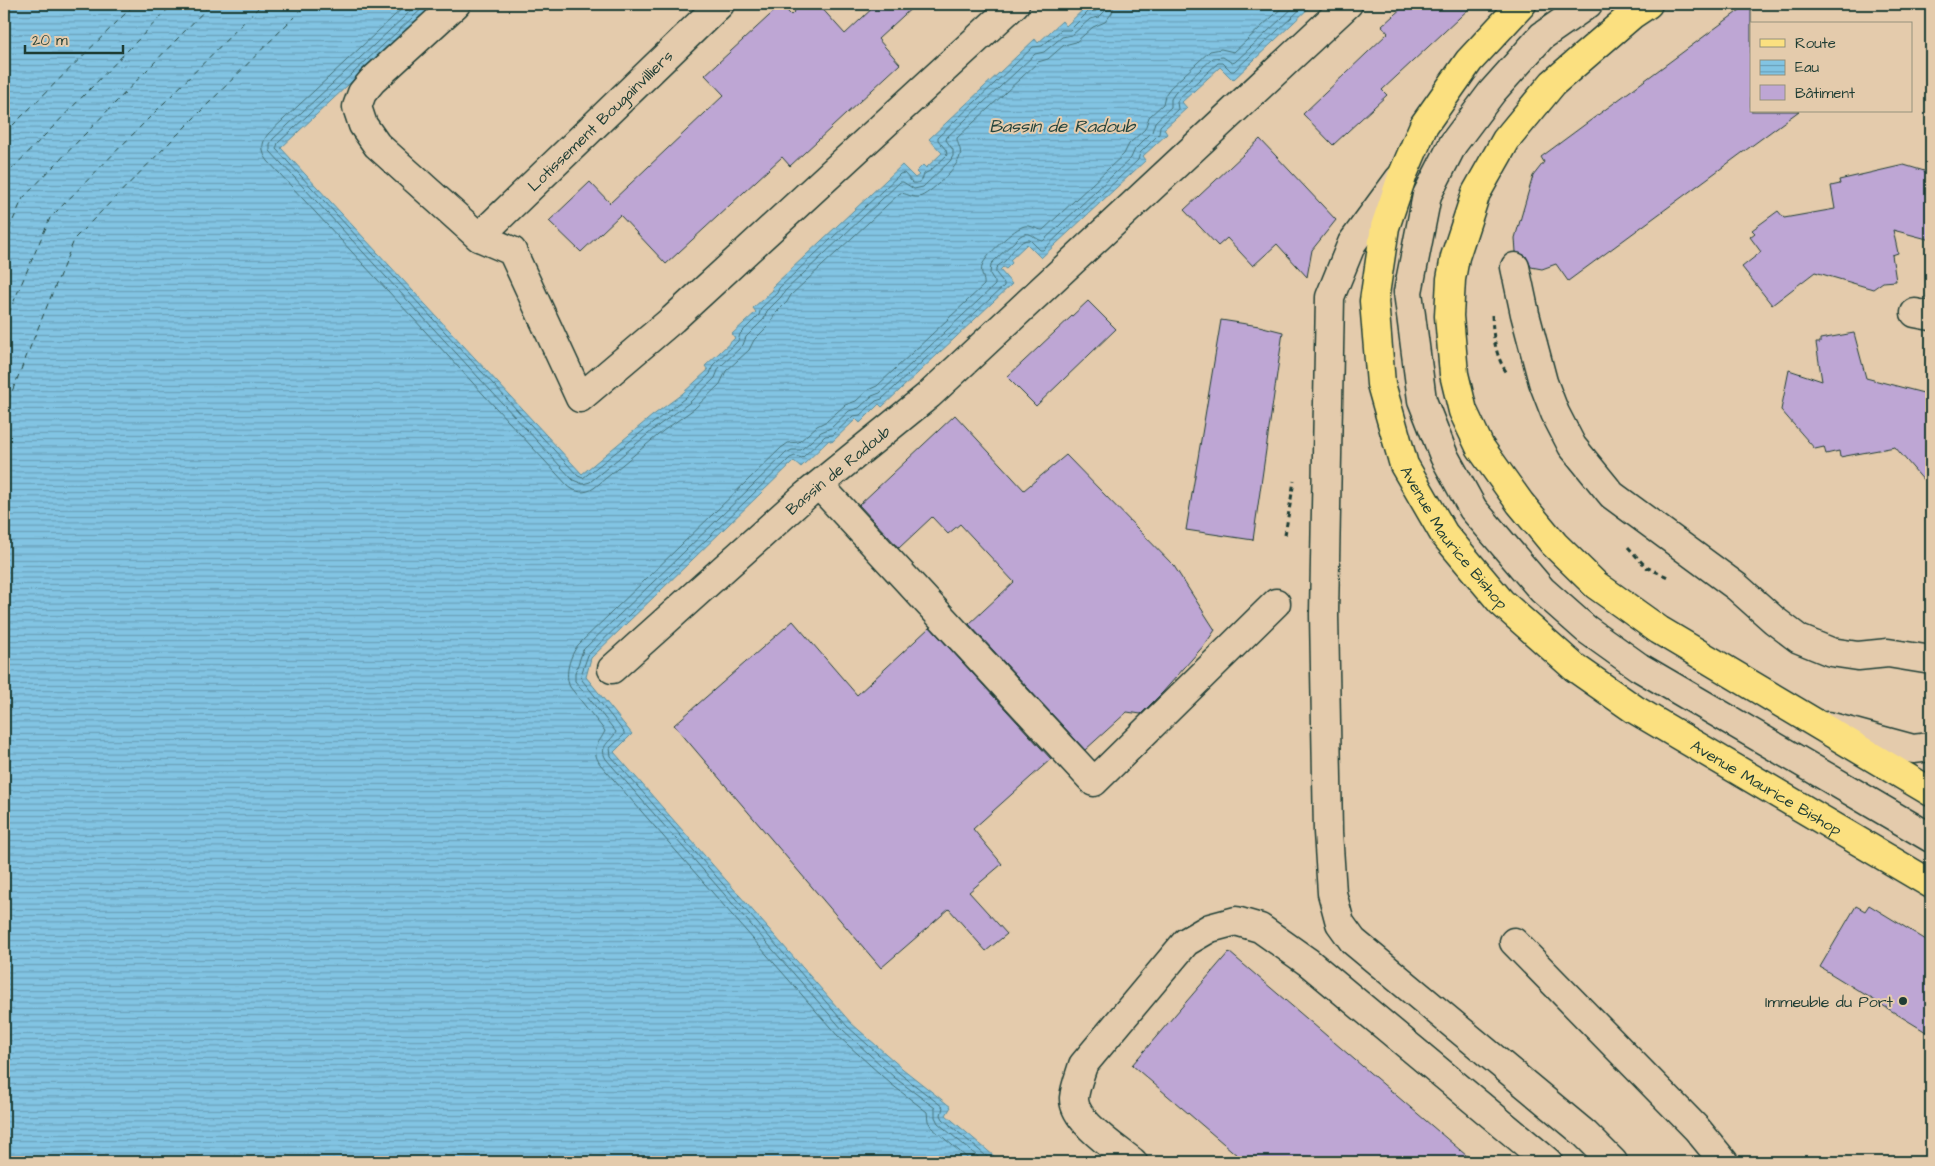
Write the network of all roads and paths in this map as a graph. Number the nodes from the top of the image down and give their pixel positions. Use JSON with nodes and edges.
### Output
{"nodes":[{"id":1,"x":456,"y":4,"type":"edge"},
{"id":2,"x":720,"y":4,"type":"edge"},
{"id":3,"x":1015,"y":4,"type":"edge"},
{"id":4,"x":1348,"y":4,"type":"edge"},
{"id":5,"x":1522,"y":4,"type":"edge"},
{"id":6,"x":1588,"y":4,"type":"edge"},
{"id":7,"x":1648,"y":4,"type":"edge"},
{"id":8,"x":1403,"y":174,"type":"junction"},
{"id":9,"x":480,"y":237,"type":"junction"},
{"id":10,"x":1515,"y":267,"type":"dead end"},
{"id":11,"x":820,"y":486,"type":"junction"},
{"id":12,"x":1276,"y":603,"type":"dead end"},
{"id":13,"x":1931,"y":660,"type":"edge"},
{"id":14,"x":612,"y":670,"type":"dead end"},
{"id":15,"x":1814,"y":723,"type":"junction"},
{"id":16,"x":1931,"y":747,"type":"edge"},
{"id":17,"x":1931,"y":792,"type":"edge"},
{"id":18,"x":1931,"y":838,"type":"edge"},
{"id":19,"x":1931,"y":884,"type":"edge"},
{"id":20,"x":1514,"y":942,"type":"dead end"},
{"id":21,"x":1133,"y":1162,"type":"edge"},
{"id":22,"x":1548,"y":1162,"type":"edge"},
{"id":23,"x":1614,"y":1162,"type":"edge"},
{"id":24,"x":1724,"y":1162,"type":"edge"}],
"edges":[{"from":1,"to":9,"type":"street"},
{"from":2,"to":9,"type":"street","name":"Lotissement Bougainvilliers"},
{"from":3,"to":9,"type":"street"},
{"from":4,"to":11,"type":"street","name":"Bassin de Radoub"},
{"from":5,"to":8,"type":"main road","name":"Avenue Maurice Bishop"},
{"from":6,"to":18,"type":"street"},
{"from":7,"to":15,"type":"main road"},
{"from":8,"to":19,"type":"main road","name":"Avenue Maurice Bishop"},
{"from":8,"to":23,"type":"street"},
{"from":10,"to":13,"type":"street"},
{"from":11,"to":12,"type":"street"},
{"from":11,"to":14,"type":"street","name":"Bassin de Radoub"},
{"from":15,"to":16,"type":"street"},
{"from":15,"to":17,"type":"main road"},
{"from":20,"to":24,"type":"street"},
{"from":21,"to":22,"type":"street"}]}
